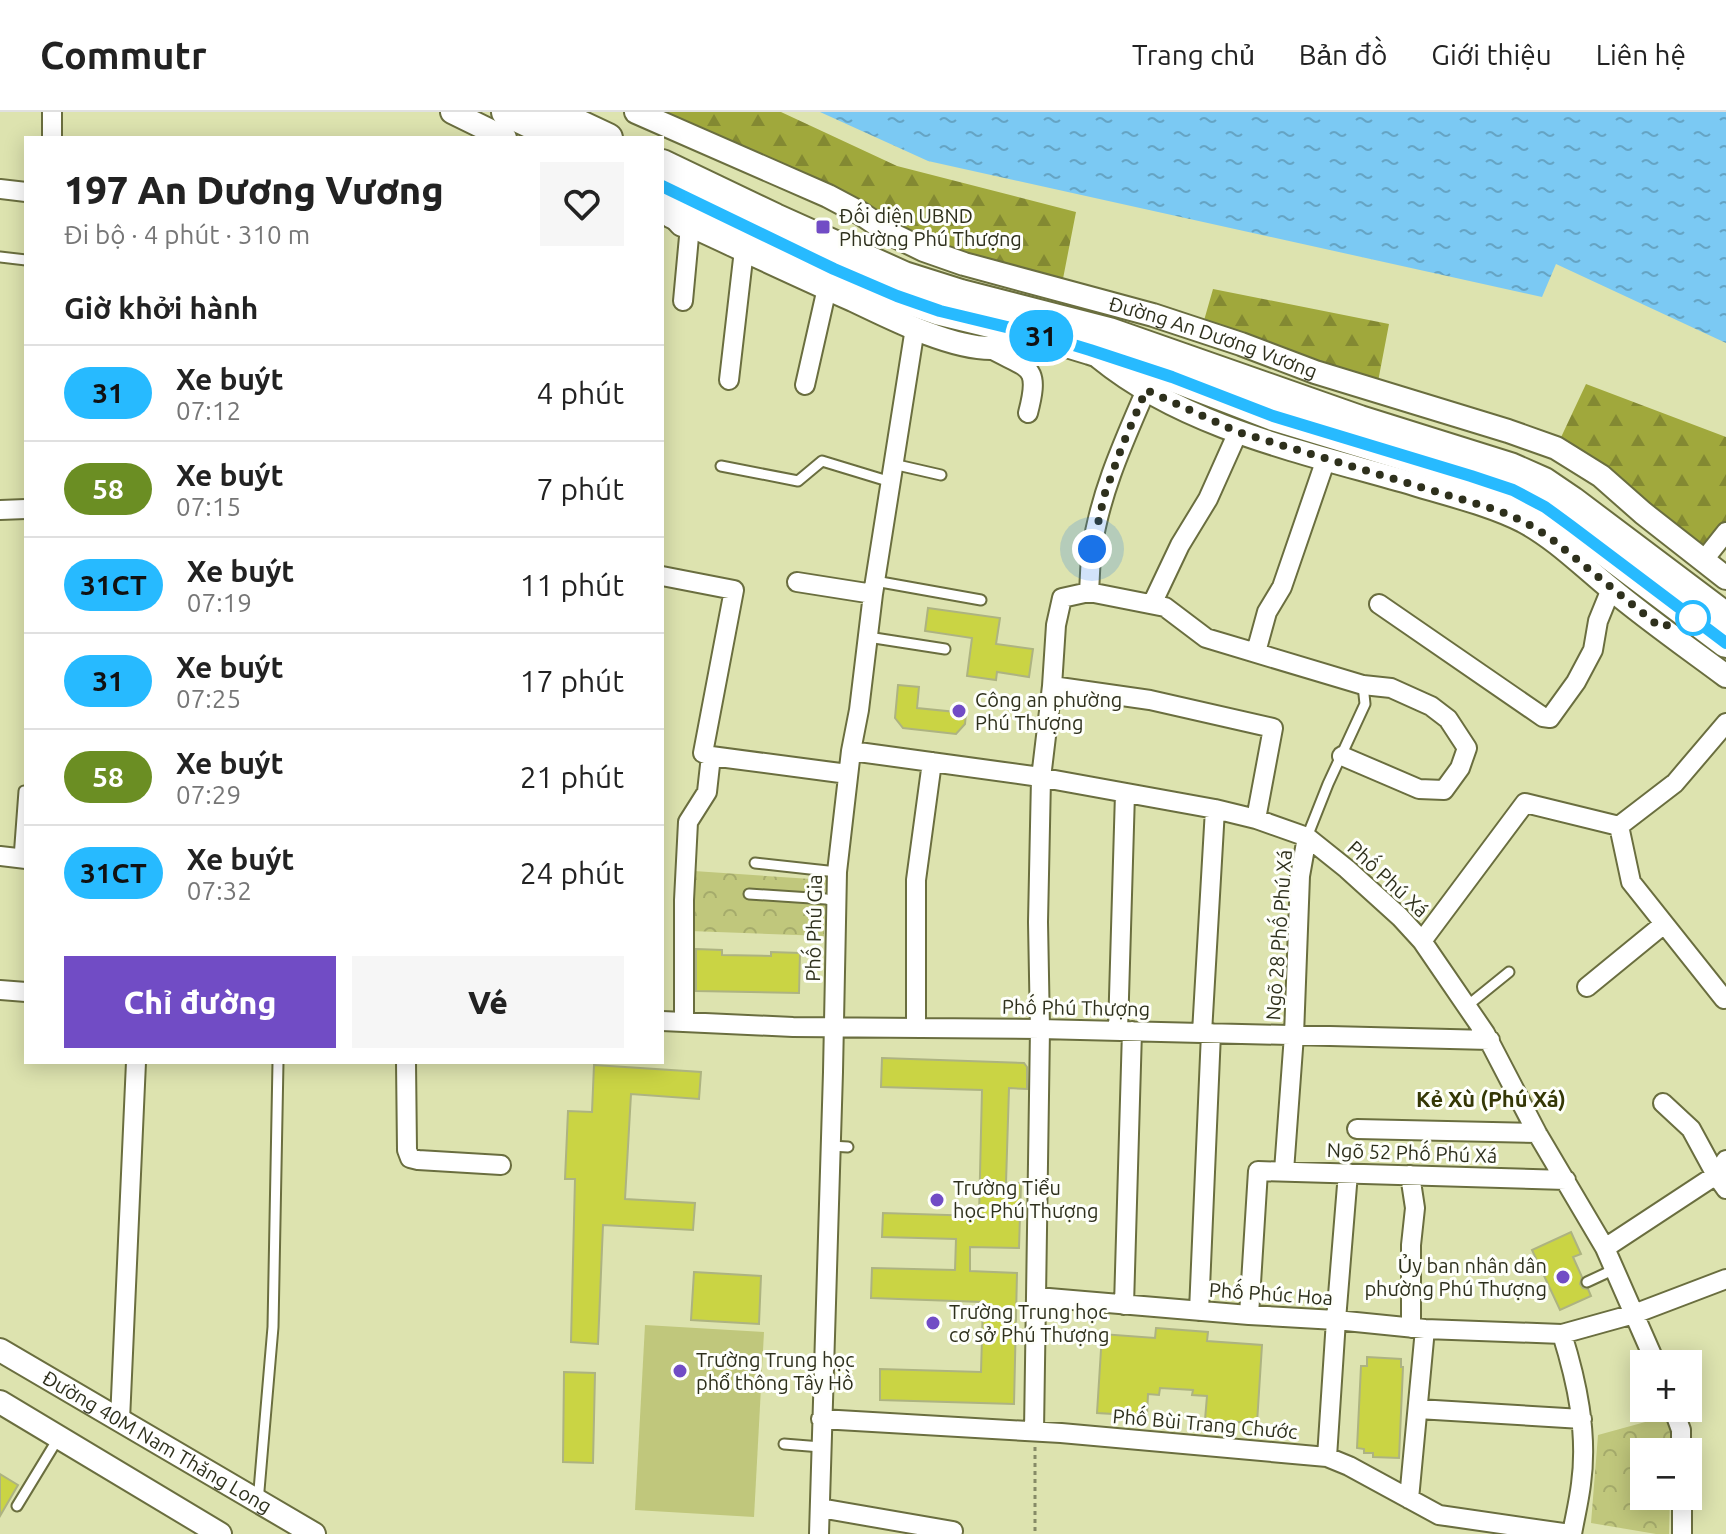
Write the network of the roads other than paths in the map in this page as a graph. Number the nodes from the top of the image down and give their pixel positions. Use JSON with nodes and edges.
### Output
{"nodes":[{"id":1,"x":52,"y":112,"type":"edge"},
{"id":2,"x":452,"y":112,"type":"edge"},
{"id":3,"x":506,"y":112,"type":"edge"},
{"id":4,"x":553,"y":112,"type":"edge"},
{"id":5,"x":636,"y":112,"type":"edge"},
{"id":6,"x":52,"y":136,"type":"edge"},
{"id":7,"x":501,"y":136,"type":"edge"},
{"id":8,"x":557,"y":136,"type":"edge"},
{"id":9,"x":604,"y":136,"type":"edge"},
{"id":10,"x":664,"y":165,"type":"edge"},
{"id":11,"x":664,"y":187,"type":"edge"},
{"id":12,"x":0,"y":189,"type":"edge"},
{"id":13,"x":24,"y":192,"type":"edge"},
{"id":14,"x":674,"y":216,"type":"edge"},
{"id":15,"x":744,"y":250,"type":"junction"},
{"id":16,"x":0,"y":257,"type":"edge"},
{"id":17,"x":24,"y":260,"type":"edge"},
{"id":18,"x":827,"y":288,"type":"junction"},
{"id":19,"x":683,"y":301,"type":"dead end"},
{"id":20,"x":915,"y":328,"type":"junction"},
{"id":21,"x":1044,"y":336,"type":"junction"},
{"id":22,"x":989,"y":348,"type":"junction"},
{"id":23,"x":1090,"y":350,"type":"junction"},
{"id":24,"x":729,"y":380,"type":"dead end"},
{"id":25,"x":805,"y":385,"type":"dead end"},
{"id":26,"x":1146,"y":390,"type":"junction"},
{"id":27,"x":1028,"y":413,"type":"dead end"},
{"id":28,"x":1238,"y":432,"type":"junction"},
{"id":29,"x":1326,"y":459,"type":"junction"},
{"id":30,"x":721,"y":466,"type":"dead end"},
{"id":31,"x":892,"y":473,"type":"junction"},
{"id":32,"x":941,"y":475,"type":"dead end"},
{"id":33,"x":24,"y":509,"type":"edge"},
{"id":34,"x":0,"y":510,"type":"edge"},
{"id":35,"x":1726,"y":532,"type":"edge"},
{"id":36,"x":1703,"y":561,"type":"junction"},
{"id":37,"x":664,"y":576,"type":"edge"},
{"id":38,"x":1726,"y":578,"type":"edge"},
{"id":39,"x":797,"y":582,"type":"dead end"},
{"id":40,"x":874,"y":588,"type":"junction"},
{"id":41,"x":1611,"y":589,"type":"junction"},
{"id":42,"x":1089,"y":592,"type":"junction"},
{"id":43,"x":981,"y":600,"type":"dead end"},
{"id":44,"x":1152,"y":604,"type":"junction"},
{"id":45,"x":1379,"y":604,"type":"dead end"},
{"id":46,"x":1726,"y":617,"type":"edge"},
{"id":47,"x":868,"y":637,"type":"junction"},
{"id":48,"x":1726,"y":643,"type":"edge"},
{"id":49,"x":945,"y":649,"type":"dead end"},
{"id":50,"x":1256,"y":652,"type":"junction"},
{"id":51,"x":1726,"y":676,"type":"edge"},
{"id":52,"x":1363,"y":685,"type":"junction"},
{"id":53,"x":1052,"y":686,"type":"junction"},
{"id":54,"x":1726,"y":723,"type":"edge"},
{"id":55,"x":851,"y":751,"type":"junction"},
{"id":56,"x":711,"y":756,"type":"junction"},
{"id":57,"x":1342,"y":756,"type":"junction"},
{"id":58,"x":932,"y":762,"type":"junction"},
{"id":59,"x":848,"y":774,"type":"junction"},
{"id":60,"x":1041,"y":778,"type":"junction"},
{"id":61,"x":24,"y":791,"type":"dead end"},
{"id":62,"x":1125,"y":793,"type":"junction"},
{"id":63,"x":1215,"y":809,"type":"junction"},
{"id":64,"x":1256,"y":819,"type":"junction"},
{"id":65,"x":1619,"y":826,"type":"junction"},
{"id":66,"x":1307,"y":837,"type":"junction"},
{"id":67,"x":15,"y":858,"type":"edge"},
{"id":68,"x":755,"y":863,"type":"dead end"},
{"id":69,"x":837,"y":872,"type":"junction"},
{"id":70,"x":749,"y":894,"type":"dead end"},
{"id":71,"x":836,"y":902,"type":"junction"},
{"id":72,"x":1664,"y":924,"type":"junction"},
{"id":73,"x":1422,"y":941,"type":"junction"},
{"id":74,"x":1509,"y":972,"type":"dead end"},
{"id":75,"x":1587,"y":987,"type":"dead end"},
{"id":76,"x":0,"y":990,"type":"edge"},
{"id":77,"x":24,"y":992,"type":"edge"},
{"id":78,"x":1724,"y":999,"type":"dead end"},
{"id":79,"x":1467,"y":1006,"type":"junction"},
{"id":80,"x":664,"y":1021,"type":"edge"},
{"id":81,"x":684,"y":1022,"type":"junction"},
{"id":82,"x":834,"y":1027,"type":"junction"},
{"id":83,"x":916,"y":1028,"type":"junction"},
{"id":84,"x":1040,"y":1029,"type":"junction"},
{"id":85,"x":1125,"y":1031,"type":"junction"},
{"id":86,"x":1207,"y":1033,"type":"junction"},
{"id":87,"x":1294,"y":1035,"type":"junction"},
{"id":88,"x":1490,"y":1040,"type":"junction"},
{"id":89,"x":136,"y":1064,"type":"edge"},
{"id":90,"x":278,"y":1064,"type":"edge"},
{"id":91,"x":406,"y":1064,"type":"edge"},
{"id":92,"x":1663,"y":1103,"type":"dead end"},
{"id":93,"x":1357,"y":1129,"type":"dead end"},
{"id":94,"x":1537,"y":1133,"type":"junction"},
{"id":95,"x":501,"y":1165,"type":"dead end"},
{"id":96,"x":1284,"y":1171,"type":"junction"},
{"id":97,"x":1348,"y":1173,"type":"junction"},
{"id":98,"x":1723,"y":1174,"type":"edge"},
{"id":99,"x":1410,"y":1175,"type":"junction"},
{"id":100,"x":1566,"y":1180,"type":"junction"},
{"id":101,"x":1605,"y":1248,"type":"junction"},
{"id":102,"x":1615,"y":1269,"type":"junction"},
{"id":103,"x":1726,"y":1279,"type":"edge"},
{"id":104,"x":1587,"y":1282,"type":"dead end"},
{"id":105,"x":1037,"y":1297,"type":"junction"},
{"id":106,"x":1124,"y":1305,"type":"junction"},
{"id":107,"x":1199,"y":1311,"type":"junction"},
{"id":108,"x":1634,"y":1314,"type":"junction"},
{"id":109,"x":1249,"y":1315,"type":"junction"},
{"id":110,"x":1336,"y":1320,"type":"junction"},
{"id":111,"x":1418,"y":1328,"type":"junction"},
{"id":112,"x":1562,"y":1334,"type":"junction"},
{"id":113,"x":0,"y":1350,"type":"edge"},
{"id":114,"x":1651,"y":1350,"type":"edge"},
{"id":115,"x":0,"y":1402,"type":"edge"},
{"id":116,"x":1418,"y":1409,"type":"junction"},
{"id":117,"x":821,"y":1419,"type":"junction"},
{"id":118,"x":1582,"y":1419,"type":"junction"},
{"id":119,"x":120,"y":1420,"type":"junction"},
{"id":120,"x":1034,"y":1431,"type":"junction"},
{"id":121,"x":59,"y":1437,"type":"junction"},
{"id":122,"x":784,"y":1444,"type":"dead end"},
{"id":123,"x":821,"y":1447,"type":"junction"},
{"id":124,"x":1327,"y":1457,"type":"junction"},
{"id":125,"x":1409,"y":1499,"type":"junction"},
{"id":126,"x":258,"y":1502,"type":"junction"},
{"id":127,"x":17,"y":1506,"type":"dead end"},
{"id":128,"x":820,"y":1508,"type":"junction"},
{"id":129,"x":1682,"y":1510,"type":"edge"},
{"id":130,"x":1439,"y":1515,"type":"junction"},
{"id":131,"x":953,"y":1531,"type":"dead end"},
{"id":132,"x":220,"y":1534,"type":"edge"},
{"id":133,"x":314,"y":1534,"type":"edge"},
{"id":134,"x":819,"y":1534,"type":"edge"},
{"id":135,"x":1432,"y":1534,"type":"edge"},
{"id":136,"x":1565,"y":1534,"type":"edge"},
{"id":137,"x":1682,"y":1534,"type":"edge"}],
"edges":[{"from":1,"to":6,"type":"street"},
{"from":2,"to":7,"type":"street"},
{"from":3,"to":8,"type":"main road"},
{"from":4,"to":9,"type":"main road"},
{"from":5,"to":36,"type":"street","name":"Đường An Dương Vương"},
{"from":10,"to":46,"type":"main road","name":"Đường An Dương Vương"},
{"from":11,"to":21,"type":"main road"},
{"from":12,"to":13,"type":"street"},
{"from":14,"to":15,"type":"street"},
{"from":14,"to":19,"type":"street"},
{"from":15,"to":18,"type":"street"},
{"from":15,"to":24,"type":"street"},
{"from":16,"to":17,"type":"lane"},
{"from":18,"to":20,"type":"street"},
{"from":18,"to":25,"type":"street"},
{"from":20,"to":22,"type":"street"},
{"from":20,"to":31,"type":"street","name":"Phố Phú Gia"},
{"from":21,"to":22,"type":"street"},
{"from":21,"to":23,"type":"main road"},
{"from":22,"to":27,"type":"street"},
{"from":23,"to":26,"type":"street"},
{"from":23,"to":48,"type":"main road"},
{"from":26,"to":28,"type":"street"},
{"from":26,"to":42,"type":"street"},
{"from":28,"to":29,"type":"street"},
{"from":28,"to":44,"type":"street"},
{"from":29,"to":41,"type":"street"},
{"from":29,"to":50,"type":"street"},
{"from":30,"to":31,"type":"lane"},
{"from":31,"to":32,"type":"lane"},
{"from":31,"to":40,"type":"street","name":"Phố Phú Gia"},
{"from":33,"to":34,"type":"street"},
{"from":35,"to":36,"type":"street"},
{"from":36,"to":38,"type":"street","name":"Đường An Dương Vương"},
{"from":37,"to":56,"type":"street"},
{"from":39,"to":40,"type":"street"},
{"from":40,"to":43,"type":"lane"},
{"from":40,"to":47,"type":"street","name":"Phố Phú Gia"},
{"from":41,"to":45,"type":"street"},
{"from":41,"to":51,"type":"street"},
{"from":42,"to":44,"type":"street"},
{"from":42,"to":53,"type":"street"},
{"from":44,"to":50,"type":"street"},
{"from":47,"to":49,"type":"lane"},
{"from":47,"to":55,"type":"street","name":"Phố Phú Gia"},
{"from":50,"to":52,"type":"street"},
{"from":52,"to":57,"type":"lane"},
{"from":52,"to":57,"type":"street"},
{"from":53,"to":60,"type":"street"},
{"from":53,"to":64,"type":"street"},
{"from":54,"to":65,"type":"street"},
{"from":55,"to":58,"type":"street","name":"Phố Phú Xá"},
{"from":55,"to":59,"type":"street","name":"Phố Phú Gia"},
{"from":56,"to":59,"type":"street"},
{"from":56,"to":81,"type":"street"},
{"from":57,"to":66,"type":"lane"},
{"from":58,"to":60,"type":"street","name":"Phố Phú Xá"},
{"from":58,"to":83,"type":"street"},
{"from":59,"to":69,"type":"street","name":"Phố Phú Gia"},
{"from":60,"to":62,"type":"street","name":"Phố Phú Xá"},
{"from":60,"to":84,"type":"street"},
{"from":61,"to":67,"type":"lane"},
{"from":62,"to":63,"type":"street","name":"Phố Phú Xá"},
{"from":62,"to":85,"type":"street"},
{"from":63,"to":64,"type":"street","name":"Phố Phú Xá"},
{"from":63,"to":86,"type":"street"},
{"from":64,"to":66,"type":"street","name":"Phố Phú Xá"},
{"from":65,"to":72,"type":"street"},
{"from":65,"to":73,"type":"street"},
{"from":66,"to":73,"type":"street","name":"Phố Phú Xá"},
{"from":66,"to":87,"type":"street","name":"Ngõ 28 Phố Phú Xá"},
{"from":68,"to":69,"type":"lane"},
{"from":69,"to":71,"type":"street","name":"Phố Phú Gia"},
{"from":70,"to":71,"type":"lane"},
{"from":71,"to":82,"type":"street","name":"Phố Phú Gia"},
{"from":72,"to":75,"type":"street"},
{"from":72,"to":78,"type":"street"},
{"from":73,"to":79,"type":"street","name":"Phố Phú Xá"},
{"from":74,"to":79,"type":"lane"},
{"from":76,"to":77,"type":"street"},
{"from":79,"to":88,"type":"street","name":"Phố Phú Xá"},
{"from":80,"to":81,"type":"street","name":"Phố Phú Thượng"},
{"from":81,"to":82,"type":"street","name":"Phố Phú Thượng"},
{"from":82,"to":83,"type":"street","name":"Phố Phú Thượng"},
{"from":82,"to":117,"type":"street","name":"Phố Phú Gia"},
{"from":83,"to":84,"type":"street","name":"Phố Phú Thượng"},
{"from":84,"to":85,"type":"street","name":"Phố Phú Thượng"},
{"from":84,"to":105,"type":"street"},
{"from":85,"to":86,"type":"street","name":"Phố Phú Thượng"},
{"from":85,"to":106,"type":"street"},
{"from":86,"to":87,"type":"street","name":"Phố Phú Thượng"},
{"from":86,"to":107,"type":"street"},
{"from":87,"to":88,"type":"street","name":"Phố Phú Thượng"},
{"from":87,"to":96,"type":"street","name":"Ngõ 28 Phố Phú Xá"},
{"from":88,"to":94,"type":"street","name":"Phố Phú Xá"},
{"from":89,"to":119,"type":"street"},
{"from":90,"to":126,"type":"lane"},
{"from":91,"to":95,"type":"street"},
{"from":92,"to":98,"type":"street"},
{"from":93,"to":94,"type":"street"},
{"from":94,"to":100,"type":"street","name":"Phố Phú Xá"},
{"from":96,"to":97,"type":"street","name":"Ngõ 52 Phố Phú Xá"},
{"from":96,"to":109,"type":"street","name":"Ngõ 52 Phố Phú Xá"},
{"from":97,"to":99,"type":"street","name":"Ngõ 52 Phố Phú Xá"},
{"from":97,"to":110,"type":"street"},
{"from":98,"to":101,"type":"street"},
{"from":99,"to":100,"type":"street","name":"Ngõ 52 Phố Phú Xá"},
{"from":99,"to":111,"type":"street"},
{"from":100,"to":101,"type":"street","name":"Phố Phú Xá"},
{"from":101,"to":102,"type":"street","name":"Phố Phú Xá"},
{"from":102,"to":104,"type":"lane"},
{"from":102,"to":108,"type":"street","name":"Phố Phú Xá"},
{"from":103,"to":108,"type":"street","name":"Phố Phúc Hoa"},
{"from":105,"to":106,"type":"street","name":"Phố Phúc Hoa"},
{"from":105,"to":120,"type":"street"},
{"from":106,"to":107,"type":"street","name":"Phố Phúc Hoa"},
{"from":107,"to":109,"type":"street","name":"Phố Phúc Hoa"},
{"from":108,"to":112,"type":"street","name":"Phố Phúc Hoa"},
{"from":108,"to":114,"type":"street","name":"Phố Phú Xá"},
{"from":109,"to":110,"type":"street","name":"Phố Phúc Hoa"},
{"from":110,"to":111,"type":"street","name":"Phố Phúc Hoa"},
{"from":110,"to":124,"type":"street"},
{"from":111,"to":112,"type":"street","name":"Phố Phúc Hoa"},
{"from":111,"to":116,"type":"street"},
{"from":112,"to":118,"type":"street"},
{"from":113,"to":119,"type":"street","name":"Đường 40M Nam Thăng Long"},
{"from":115,"to":121,"type":"street"},
{"from":116,"to":118,"type":"street"},
{"from":116,"to":125,"type":"street"},
{"from":117,"to":120,"type":"street","name":"Phố Bùi Trang Chước"},
{"from":117,"to":123,"type":"street","name":"Phố Phú Gia"},
{"from":118,"to":136,"type":"street"},
{"from":119,"to":126,"type":"street","name":"Đường 40M Nam Thăng Long"},
{"from":120,"to":124,"type":"street","name":"Phố Bùi Trang Chước"},
{"from":121,"to":127,"type":"lane"},
{"from":121,"to":132,"type":"street"},
{"from":122,"to":123,"type":"lane"},
{"from":123,"to":128,"type":"street","name":"Phố Phú Gia"},
{"from":124,"to":125,"type":"street","name":"Phố Bùi Trang Chước"},
{"from":125,"to":130,"type":"street","name":"Phố Bùi Trang Chước"},
{"from":126,"to":133,"type":"street","name":"Đường 40M Nam Thăng Long"},
{"from":128,"to":131,"type":"street"},
{"from":128,"to":134,"type":"street","name":"Phố Phú Gia"},
{"from":129,"to":137,"type":"street"},
{"from":130,"to":135,"type":"street"},
{"from":130,"to":136,"type":"street","name":"Phố Bùi Trang Chước"}]}
